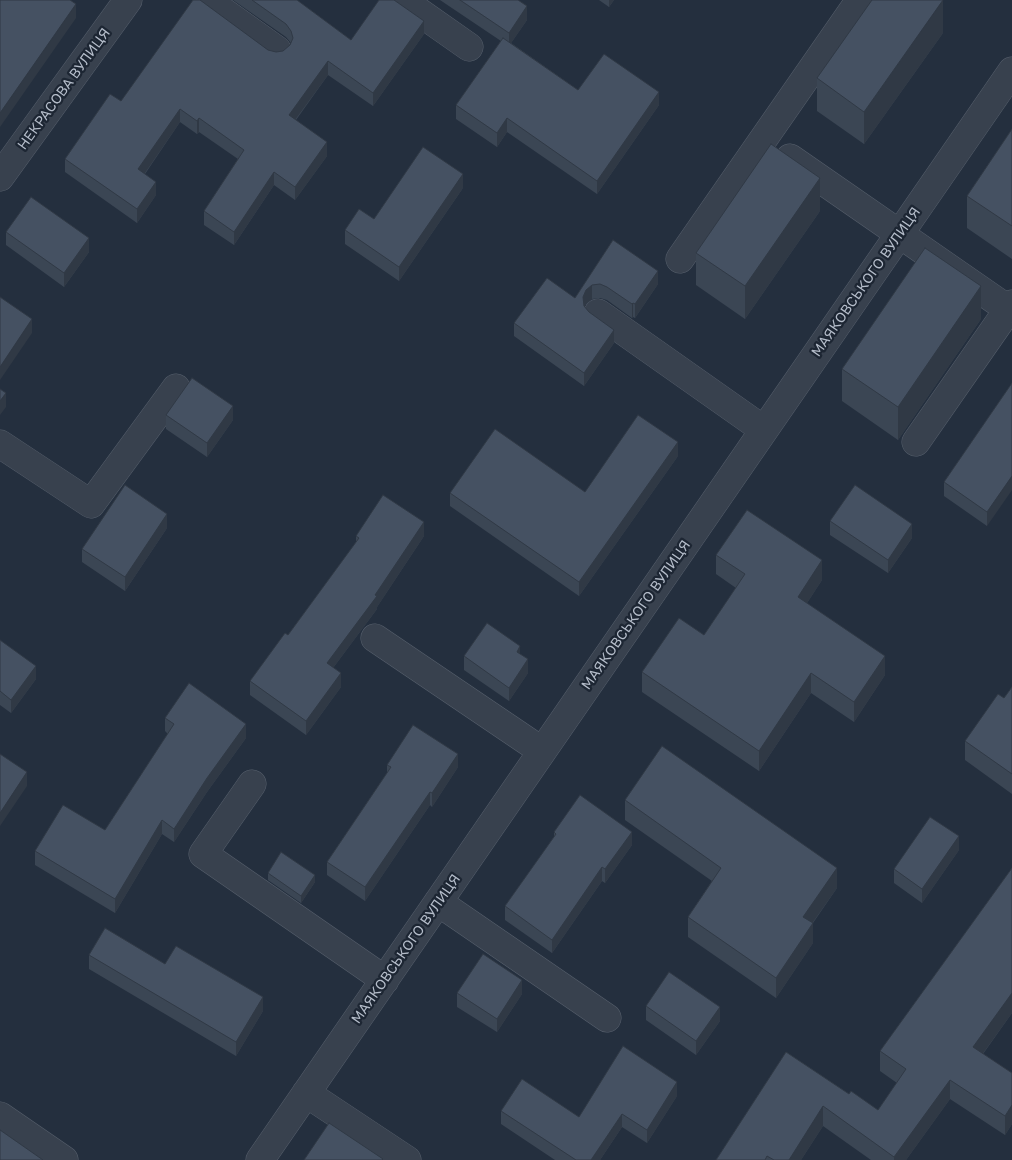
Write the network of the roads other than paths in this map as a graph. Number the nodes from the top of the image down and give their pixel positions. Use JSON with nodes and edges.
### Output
{"nodes":[{"id":1,"x":128,"y":0,"type":"edge"},
{"id":2,"x":207,"y":0,"type":"edge"},
{"id":3,"x":402,"y":0,"type":"edge"},
{"id":4,"x":860,"y":0,"type":"edge"},
{"id":5,"x":468,"y":47,"type":"dead end"},
{"id":6,"x":277,"y":50,"type":"edge"},
{"id":7,"x":1008,"y":84,"type":"edge"},
{"id":8,"x":763,"y":139,"type":"junction"},
{"id":9,"x":0,"y":177,"type":"edge"},
{"id":10,"x":899,"y":234,"type":"junction"},
{"id":11,"x":680,"y":259,"type":"dead end"},
{"id":12,"x":1010,"y":307,"type":"edge"},
{"id":13,"x":598,"y":314,"type":"dead end"},
{"id":14,"x":176,"y":388,"type":"dead end"},
{"id":15,"x":764,"y":430,"type":"junction"},
{"id":16,"x":916,"y":442,"type":"dead end"},
{"id":17,"x":0,"y":444,"type":"edge"},
{"id":18,"x":375,"y":638,"type":"dead end"},
{"id":19,"x":542,"y":751,"type":"junction"},
{"id":20,"x":252,"y":784,"type":"dead end"},
{"id":21,"x":438,"y":902,"type":"junction"},
{"id":22,"x":384,"y":980,"type":"junction"},
{"id":23,"x":607,"y":1018,"type":"dead end"},
{"id":24,"x":306,"y":1093,"type":"junction"},
{"id":25,"x":0,"y":1116,"type":"edge"},
{"id":26,"x":64,"y":1160,"type":"edge"},
{"id":27,"x":260,"y":1160,"type":"edge"},
{"id":28,"x":407,"y":1160,"type":"edge"}],
"edges":[{"from":1,"to":9,"type":"street","name":"НЕКРАСОВА ВУЛИЦЯ"},
{"from":2,"to":6,"type":"street"},
{"from":3,"to":5,"type":"street"},
{"from":4,"to":8,"type":"street"},
{"from":7,"to":10,"type":"street","name":"МАЯКОВСЬКОГО ВУЛИЦЯ"},
{"from":8,"to":10,"type":"street"},
{"from":8,"to":11,"type":"street"},
{"from":10,"to":12,"type":"street"},
{"from":10,"to":15,"type":"street","name":"МАЯКОВСЬКОГО ВУЛИЦЯ"},
{"from":12,"to":16,"type":"street"},
{"from":13,"to":15,"type":"street"},
{"from":14,"to":17,"type":"street"},
{"from":15,"to":19,"type":"street","name":"МАЯКОВСЬКОГО ВУЛИЦЯ"},
{"from":18,"to":19,"type":"street"},
{"from":19,"to":21,"type":"street","name":"МАЯКОВСЬКОГО ВУЛИЦЯ"},
{"from":20,"to":22,"type":"street"},
{"from":21,"to":22,"type":"street","name":"МАЯКОВСЬКОГО ВУЛИЦЯ"},
{"from":21,"to":23,"type":"street"},
{"from":22,"to":24,"type":"street","name":"МАЯКОВСЬКОГО ВУЛИЦЯ"},
{"from":24,"to":27,"type":"street","name":"МАЯКОВСЬКОГО ВУЛИЦЯ"},
{"from":24,"to":28,"type":"street"},
{"from":25,"to":26,"type":"street"}]}
